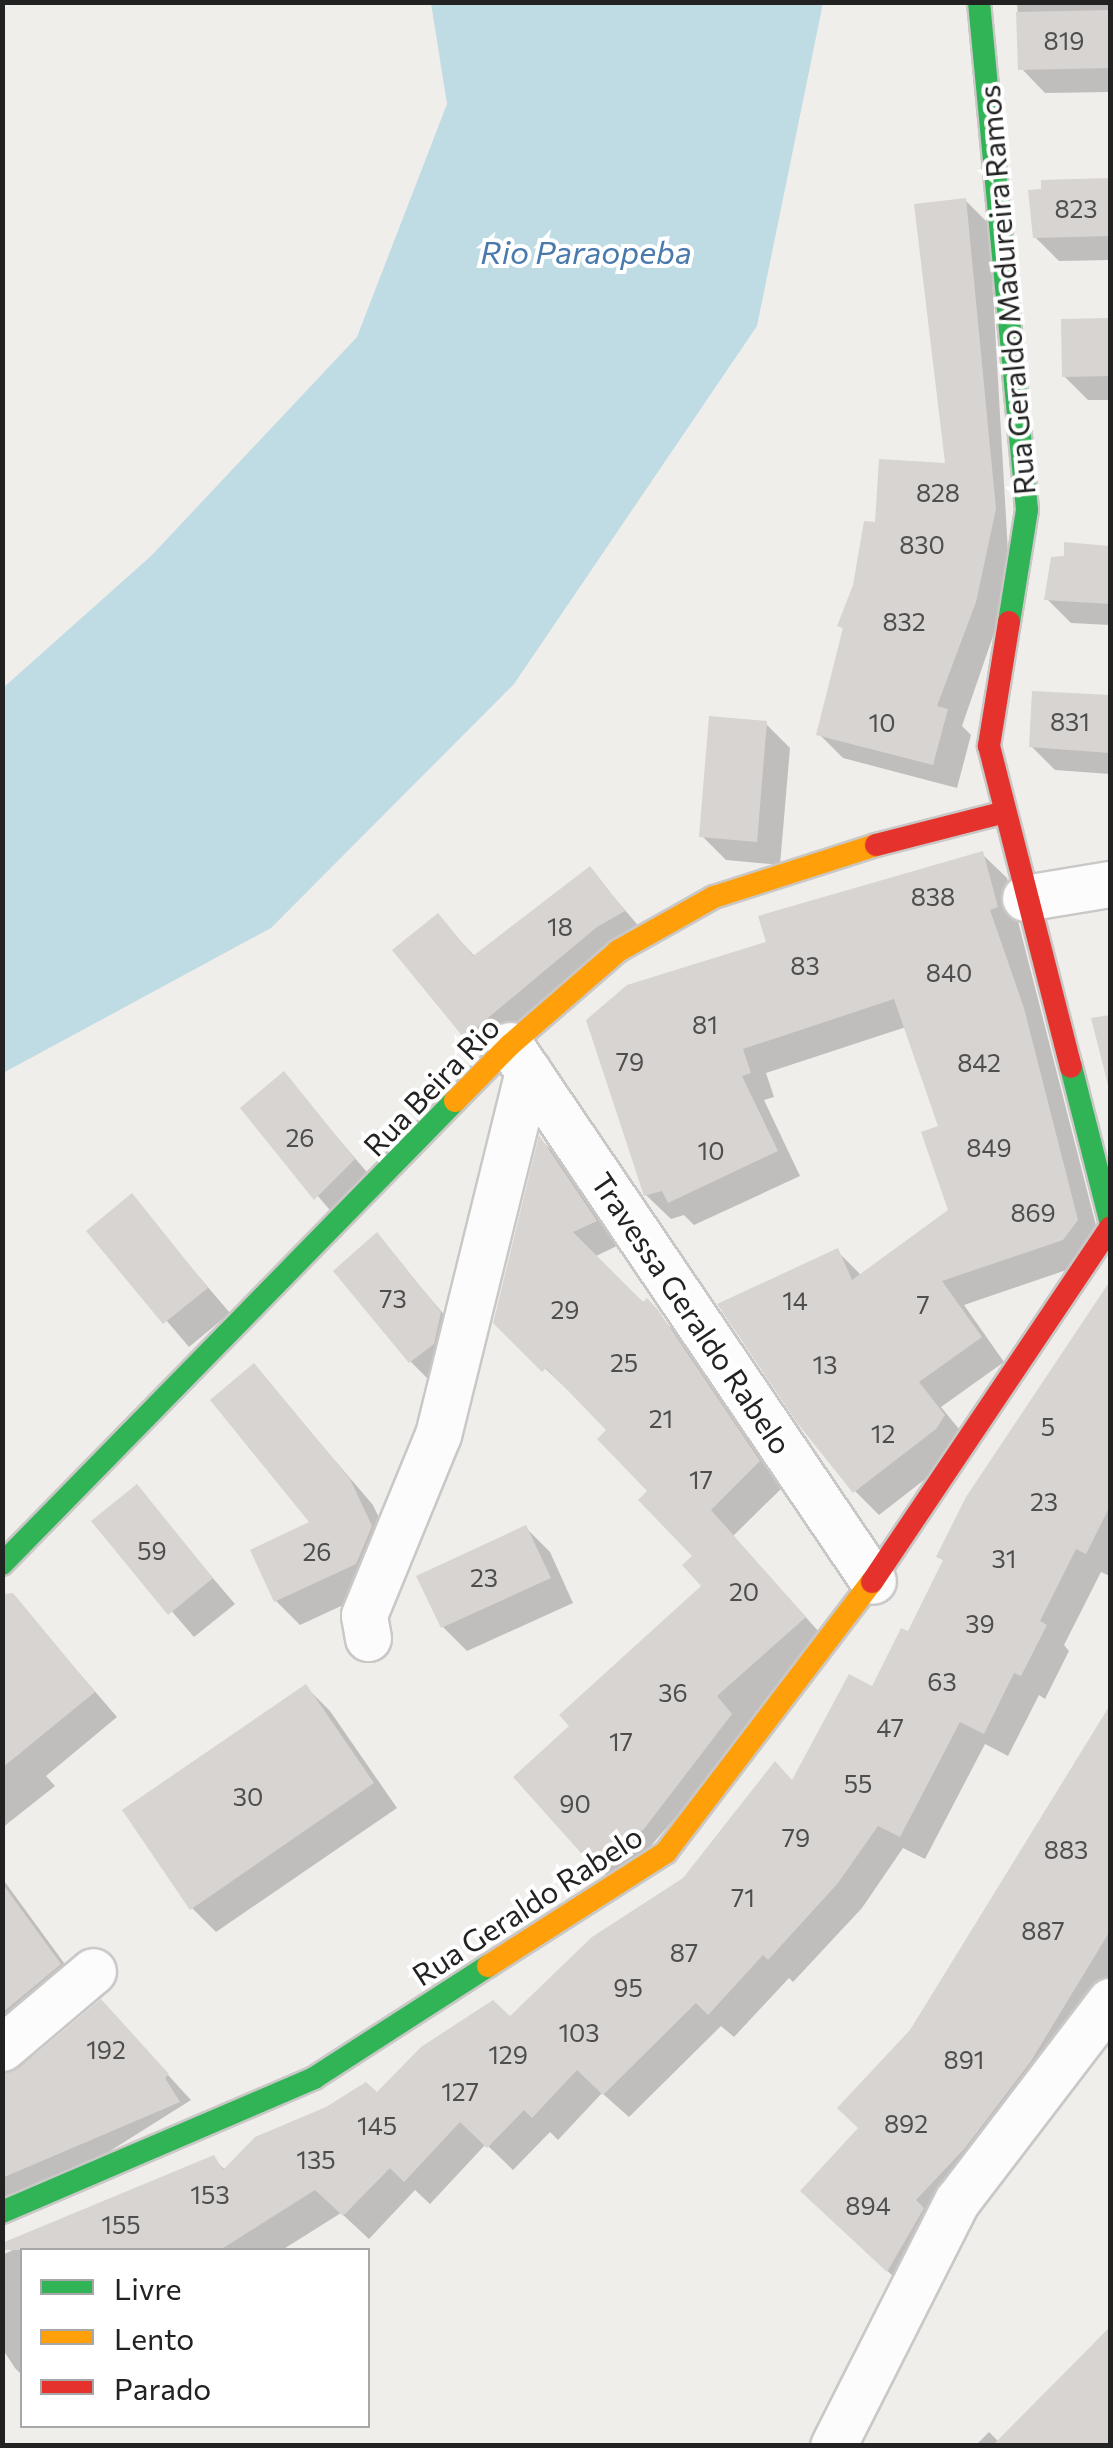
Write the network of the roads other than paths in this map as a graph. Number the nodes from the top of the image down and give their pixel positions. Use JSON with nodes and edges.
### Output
{"nodes":[{"id":1,"x":979,"y":2,"type":"edge"},
{"id":2,"x":1005,"y":812,"type":"junction"},
{"id":3,"x":1110,"y":884,"type":"edge"},
{"id":4,"x":1025,"y":898,"type":"junction"},
{"id":5,"x":519,"y":1058,"type":"junction"},
{"id":6,"x":1110,"y":1220,"type":"edge"},
{"id":7,"x":1110,"y":1228,"type":"edge"},
{"id":8,"x":2,"y":1564,"type":"edge"},
{"id":9,"x":873,"y":1581,"type":"junction"},
{"id":10,"x":368,"y":1638,"type":"dead end"},
{"id":11,"x":93,"y":1971,"type":"dead end"},
{"id":12,"x":1110,"y":2001,"type":"edge"},
{"id":13,"x":2,"y":2048,"type":"edge"},
{"id":14,"x":2,"y":2212,"type":"edge"},
{"id":15,"x":833,"y":2446,"type":"edge"}],
"edges":[{"from":1,"to":2,"type":"street","name":"Rua Geraldo Madureira Ramos"},
{"from":2,"to":4,"type":"street","name":"Rua Geraldo Madureira Ramos"},
{"from":2,"to":5,"type":"street","name":"Rua Beira Rio"},
{"from":3,"to":4,"type":"street"},
{"from":4,"to":6,"type":"street","name":"Rua Geraldo Madureira Ramos"},
{"from":5,"to":8,"type":"street","name":"Rua Beira Rio"},
{"from":5,"to":9,"type":"street","name":"Travessa Geraldo Rabelo"},
{"from":5,"to":10,"type":"street"},
{"from":7,"to":9,"type":"street","name":"Rua Geraldo Rabelo"},
{"from":9,"to":14,"type":"street","name":"Rua Geraldo Rabelo"},
{"from":11,"to":13,"type":"street"},
{"from":12,"to":15,"type":"street"}]}
